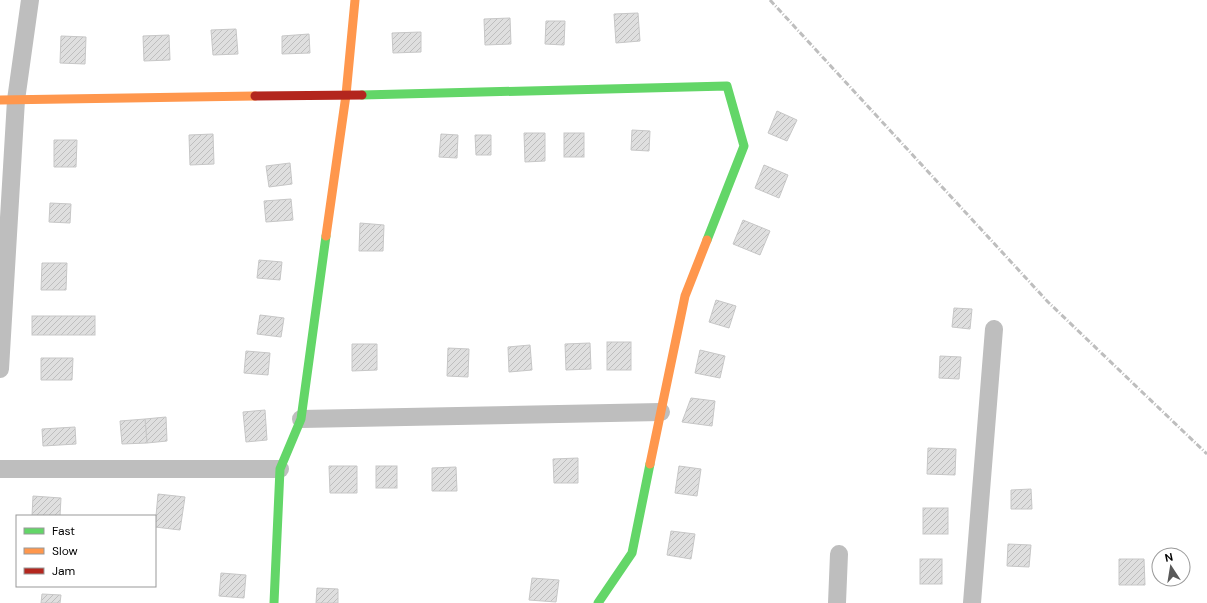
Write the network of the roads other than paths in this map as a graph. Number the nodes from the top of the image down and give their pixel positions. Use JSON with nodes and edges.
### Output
{"nodes":[{"id":1,"x":30,"y":0,"type":"edge"},
{"id":2,"x":355,"y":0,"type":"edge"},
{"id":3,"x":346,"y":95,"type":"junction"},
{"id":4,"x":8,"y":100,"type":"edge"},
{"id":5,"x":994,"y":329,"type":"dead end"},
{"id":6,"x":0,"y":369,"type":"edge"},
{"id":7,"x":661,"y":412,"type":"junction"},
{"id":8,"x":301,"y":419,"type":"junction"},
{"id":9,"x":0,"y":468,"type":"edge"},
{"id":10,"x":280,"y":469,"type":"junction"},
{"id":11,"x":839,"y":554,"type":"dead end"},
{"id":12,"x":274,"y":603,"type":"edge"},
{"id":13,"x":598,"y":603,"type":"edge"},
{"id":14,"x":837,"y":603,"type":"edge"},
{"id":15,"x":972,"y":603,"type":"edge"}],
"edges":[{"from":1,"to":4,"type":"street"},
{"from":2,"to":3,"type":"street"},
{"from":3,"to":4,"type":"street"},
{"from":3,"to":7,"type":"street"},
{"from":3,"to":8,"type":"street"},
{"from":4,"to":6,"type":"street"},
{"from":5,"to":15,"type":"street"},
{"from":7,"to":8,"type":"street"},
{"from":7,"to":13,"type":"street"},
{"from":8,"to":10,"type":"street"},
{"from":9,"to":10,"type":"street"},
{"from":10,"to":12,"type":"street"},
{"from":11,"to":14,"type":"street"}]}
